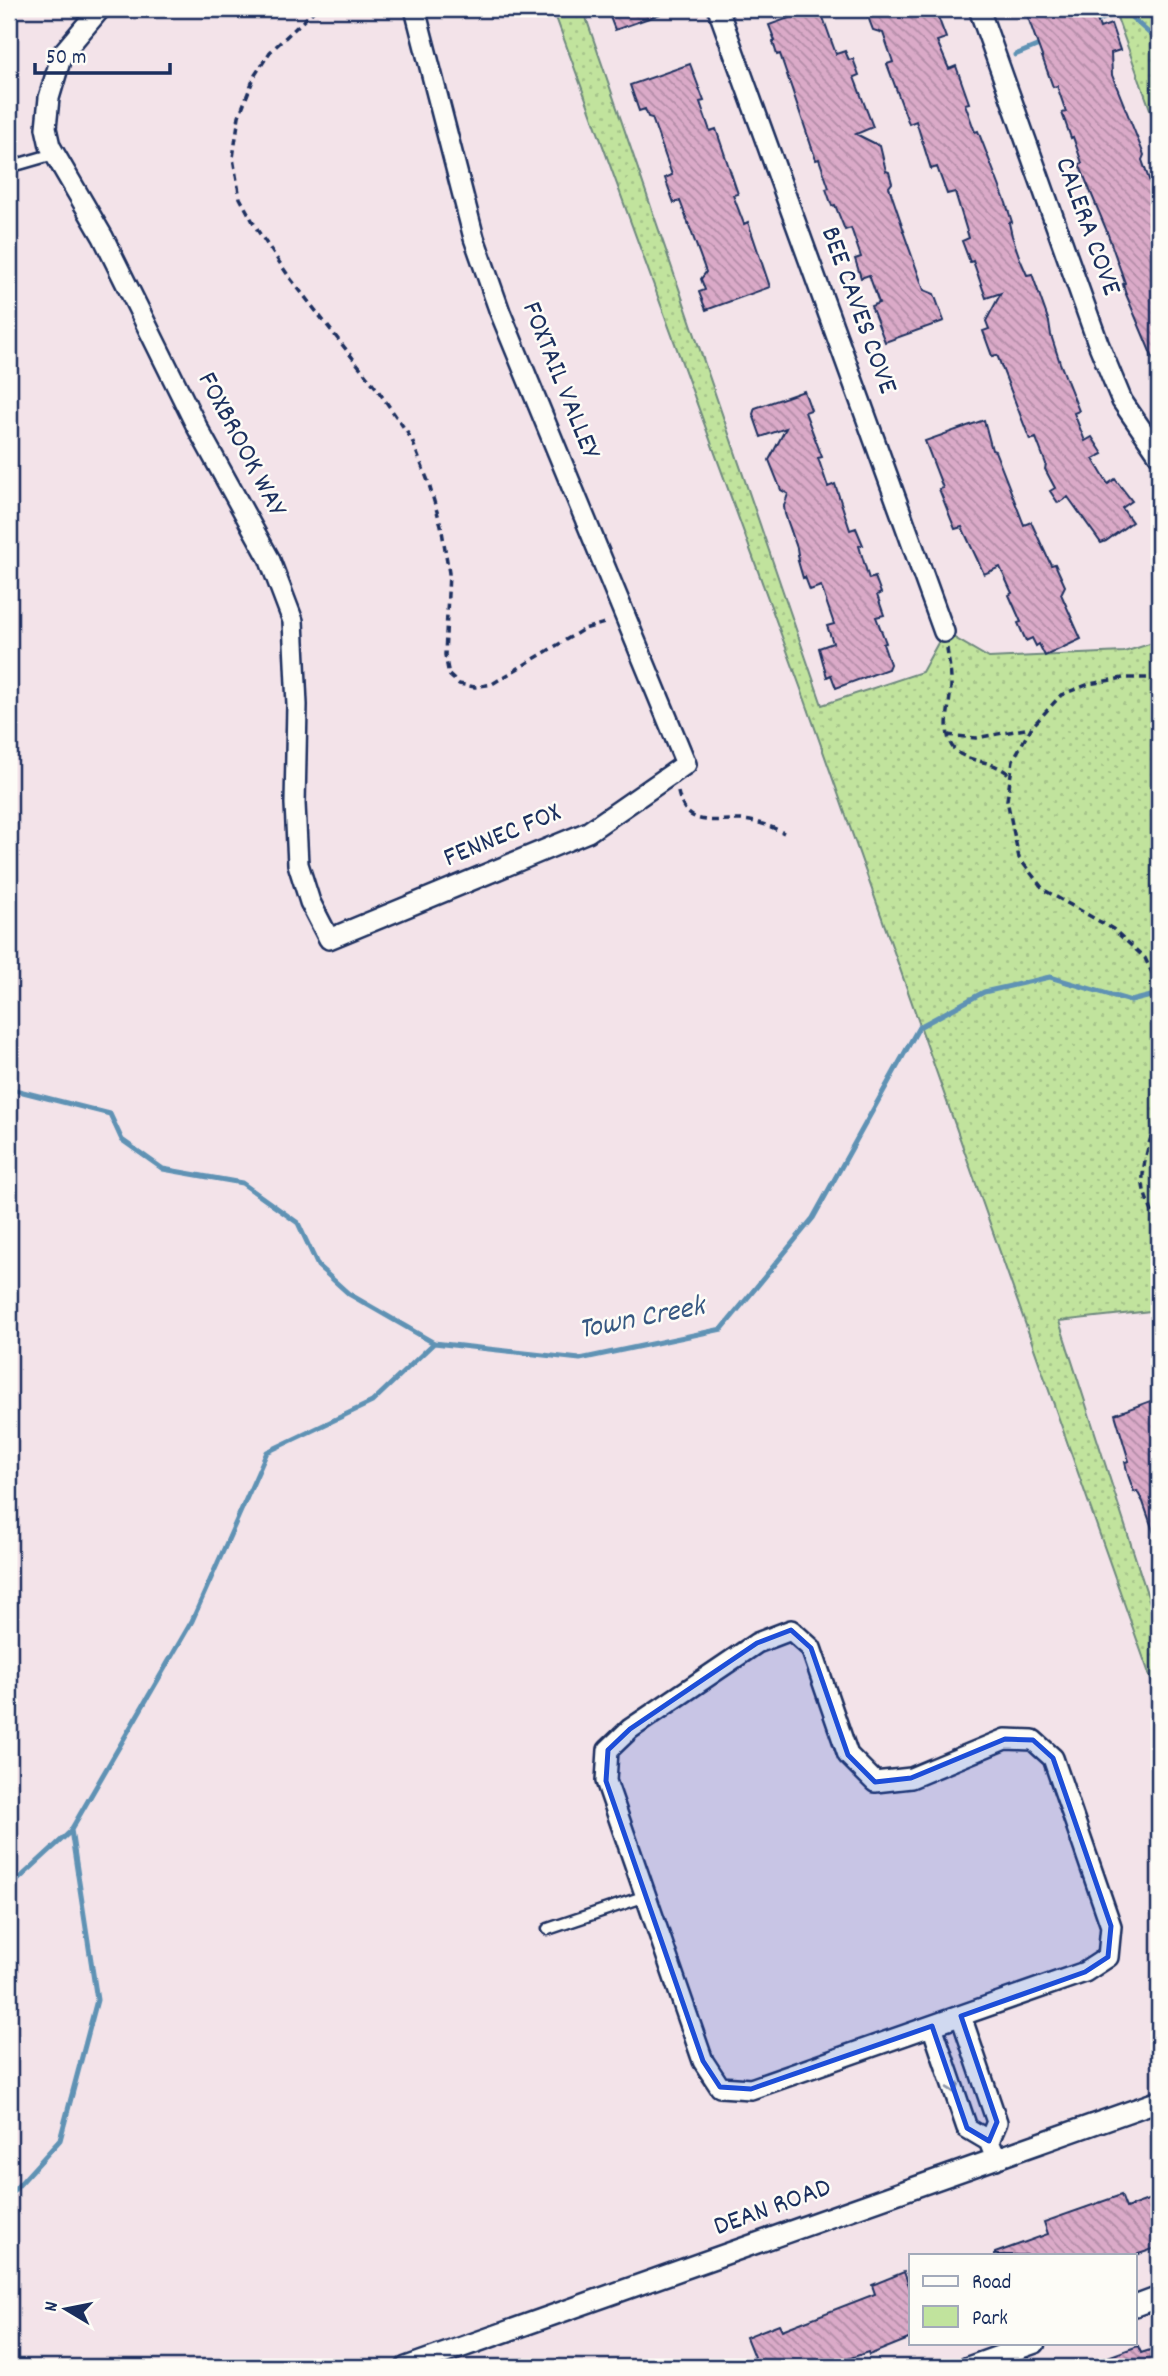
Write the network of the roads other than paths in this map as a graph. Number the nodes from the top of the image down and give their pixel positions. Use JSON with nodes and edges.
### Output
{"nodes":[{"id":1,"x":100,"y":9,"type":"edge"},
{"id":2,"x":415,"y":9,"type":"edge"},
{"id":3,"x":718,"y":9,"type":"edge"},
{"id":4,"x":979,"y":9,"type":"edge"},
{"id":5,"x":54,"y":154,"type":"junction"},
{"id":6,"x":9,"y":167,"type":"edge"},
{"id":7,"x":1159,"y":455,"type":"edge"},
{"id":8,"x":944,"y":632,"type":"road end"},
{"id":9,"x":680,"y":768,"type":"joint"},
{"id":10,"x":330,"y":940,"type":"joint"},
{"id":11,"x":646,"y":1896,"type":"junction"},
{"id":12,"x":548,"y":1929,"type":"dead end"},
{"id":13,"x":961,"y":2016,"type":"junction"},
{"id":14,"x":932,"y":2025,"type":"junction"},
{"id":15,"x":1159,"y":2102,"type":"edge"},
{"id":16,"x":993,"y":2150,"type":"junction"},
{"id":17,"x":1159,"y":2297,"type":"edge"},
{"id":18,"x":1136,"y":2306,"type":"edge"},
{"id":19,"x":1032,"y":2344,"type":"edge"},
{"id":20,"x":406,"y":2367,"type":"edge"},
{"id":21,"x":968,"y":2367,"type":"edge"}],
"edges":[{"from":1,"to":5,"type":"street","name":"FOXBROOK WAY"},
{"from":2,"to":9,"type":"street","name":"FOXTAIL VALLEY"},
{"from":3,"to":8,"type":"street","name":"BEE CAVES COVE"},
{"from":4,"to":7,"type":"street","name":"CALERA COVE"},
{"from":5,"to":6,"type":"lane"},
{"from":5,"to":10,"type":"street","name":"FOXBROOK WAY"},
{"from":9,"to":10,"type":"street","name":"FENNEC FOX"},
{"from":11,"to":12,"type":"lane"},
{"from":11,"to":13,"type":"street"},
{"from":11,"to":14,"type":"street"},
{"from":13,"to":14,"type":"street"},
{"from":13,"to":16,"type":"street"},
{"from":14,"to":16,"type":"street","one_way":true},
{"from":15,"to":16,"type":"street","name":"DEAN ROAD"},
{"from":16,"to":20,"type":"street","name":"DEAN ROAD"},
{"from":17,"to":18,"type":"street"},
{"from":19,"to":21,"type":"street"}]}
